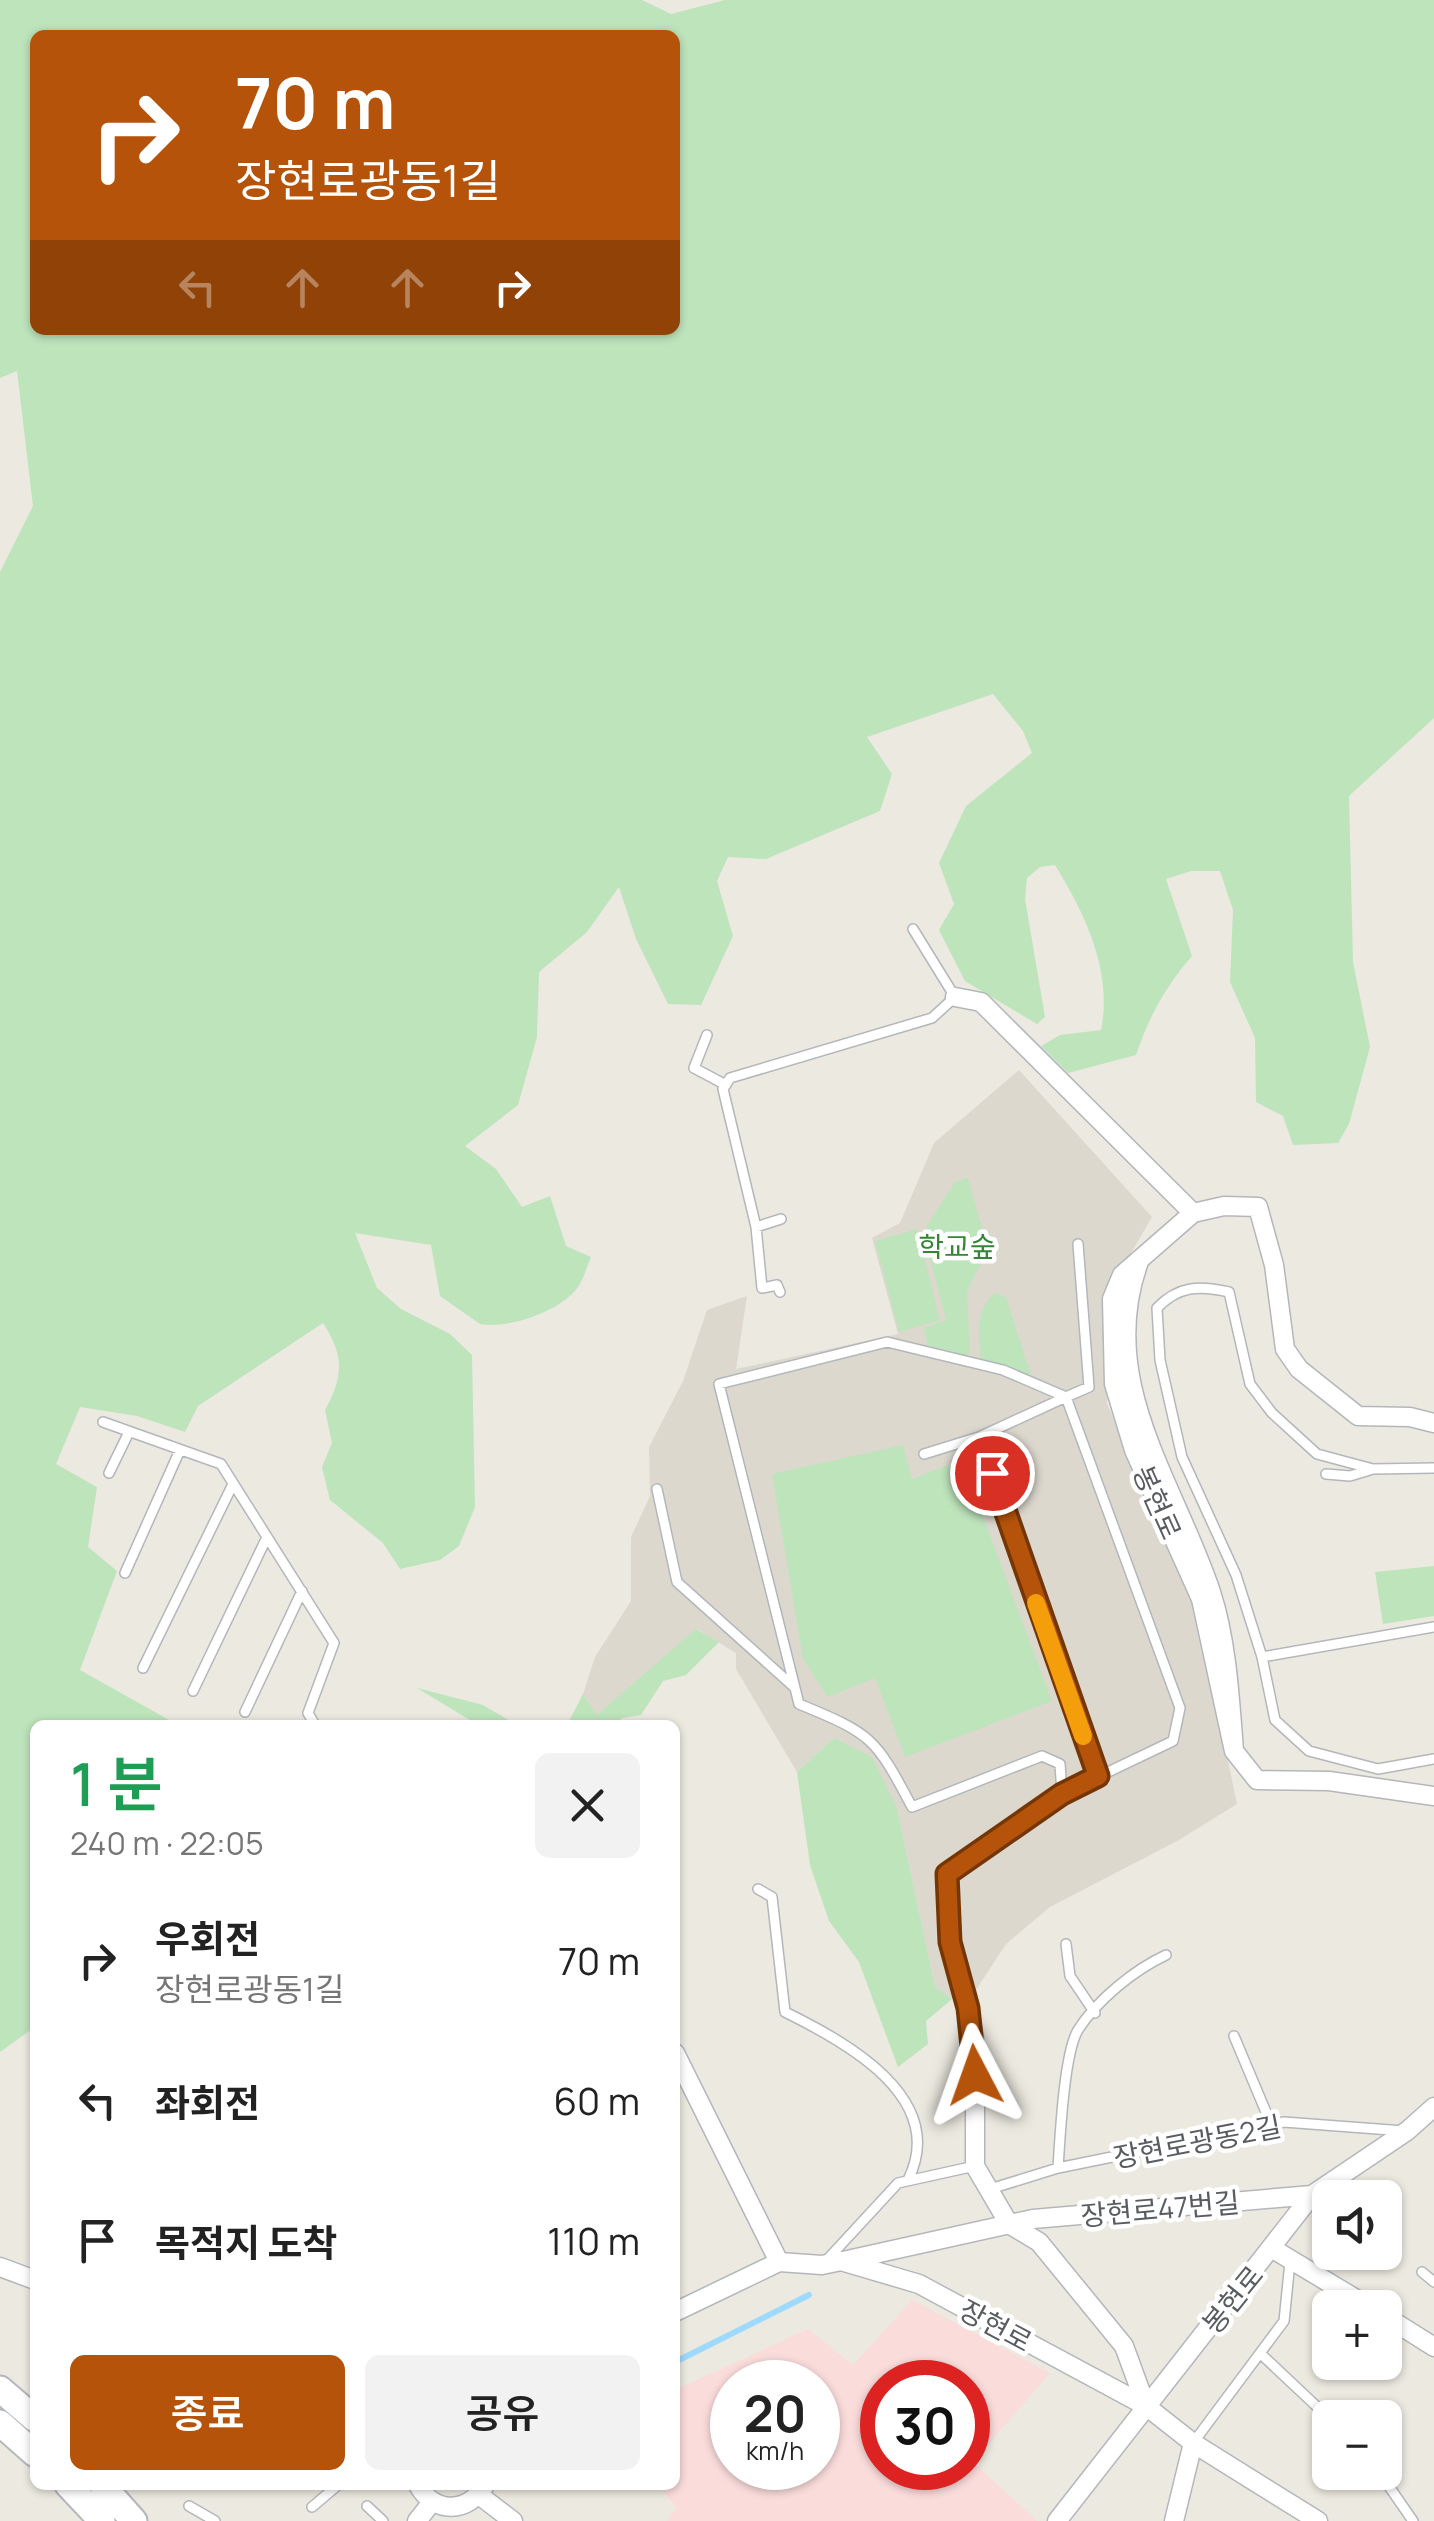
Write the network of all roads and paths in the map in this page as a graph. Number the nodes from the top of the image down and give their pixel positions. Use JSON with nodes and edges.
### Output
{"nodes":[{"id":1,"x":914,"y":929,"type":"dead end"},
{"id":2,"x":955,"y":997,"type":"junction"},
{"id":3,"x":707,"y":1035,"type":"dead end"},
{"id":4,"x":726,"y":1085,"type":"junction"},
{"id":5,"x":1192,"y":1213,"type":"junction"},
{"id":6,"x":780,"y":1219,"type":"dead end"},
{"id":7,"x":756,"y":1227,"type":"junction"},
{"id":8,"x":1078,"y":1244,"type":"dead end"},
{"id":9,"x":789,"y":1282,"type":"dead end"},
{"id":10,"x":1066,"y":1397,"type":"junction"},
{"id":11,"x":104,"y":1422,"type":"dead end"},
{"id":12,"x":1434,"y":1423,"type":"edge"},
{"id":13,"x":129,"y":1432,"type":"junction"},
{"id":14,"x":979,"y":1437,"type":"junction"},
{"id":15,"x":180,"y":1450,"type":"junction"},
{"id":16,"x":924,"y":1454,"type":"dead end"},
{"id":17,"x":1434,"y":1468,"type":"edge"},
{"id":18,"x":1373,"y":1469,"type":"junction"},
{"id":19,"x":109,"y":1473,"type":"dead end"},
{"id":20,"x":1326,"y":1474,"type":"dead end"},
{"id":21,"x":233,"y":1484,"type":"junction"},
{"id":22,"x":656,"y":1489,"type":"dead end"},
{"id":23,"x":267,"y":1537,"type":"junction"},
{"id":24,"x":125,"y":1573,"type":"dead end"},
{"id":25,"x":302,"y":1592,"type":"junction"},
{"id":26,"x":1434,"y":1627,"type":"edge"},
{"id":27,"x":1262,"y":1657,"type":"junction"},
{"id":28,"x":143,"y":1668,"type":"dead end"},
{"id":29,"x":794,"y":1687,"type":"junction"},
{"id":30,"x":193,"y":1691,"type":"dead end"},
{"id":31,"x":245,"y":1712,"type":"dead end"},
{"id":32,"x":312,"y":1720,"type":"edge"},
{"id":33,"x":1434,"y":1758,"type":"edge"},
{"id":34,"x":1098,"y":1776,"type":"junction"},
{"id":35,"x":1062,"y":1794,"type":"junction"},
{"id":36,"x":1434,"y":1796,"type":"edge"},
{"id":37,"x":758,"y":1890,"type":"dead end"},
{"id":38,"x":1066,"y":1944,"type":"dead end"},
{"id":39,"x":1166,"y":1955,"type":"dead end"},
{"id":40,"x":968,"y":2008,"type":"joint"},
{"id":41,"x":1095,"y":2013,"type":"junction"},
{"id":42,"x":1234,"y":2036,"type":"dead end"},
{"id":43,"x":680,"y":2063,"type":"edge"},
{"id":44,"x":1434,"y":2107,"type":"edge"},
{"id":45,"x":1271,"y":2124,"type":"junction"},
{"id":46,"x":1407,"y":2131,"type":"junction"},
{"id":47,"x":976,"y":2166,"type":"junction"},
{"id":48,"x":1058,"y":2168,"type":"junction"},
{"id":49,"x":908,"y":2180,"type":"junction"},
{"id":50,"x":1334,"y":2180,"type":"edge"},
{"id":51,"x":990,"y":2190,"type":"junction"},
{"id":52,"x":1312,"y":2195,"type":"joint"},
{"id":53,"x":1010,"y":2224,"type":"junction"},
{"id":54,"x":1273,"y":2250,"type":"junction"},
{"id":55,"x":779,"y":2262,"type":"junction"},
{"id":56,"x":1290,"y":2262,"type":"junction"},
{"id":57,"x":831,"y":2263,"type":"junction"},
{"id":58,"x":0,"y":2267,"type":"edge"},
{"id":59,"x":1422,"y":2272,"type":"dead end"},
{"id":60,"x":30,"y":2278,"type":"edge"},
{"id":61,"x":1434,"y":2282,"type":"edge"},
{"id":62,"x":1339,"y":2290,"type":"edge"},
{"id":63,"x":680,"y":2310,"type":"edge"},
{"id":64,"x":1402,"y":2327,"type":"edge"},
{"id":65,"x":1434,"y":2347,"type":"edge"},
{"id":66,"x":1262,"y":2355,"type":"junction"},
{"id":67,"x":0,"y":2389,"type":"edge"},
{"id":68,"x":1312,"y":2402,"type":"edge"},
{"id":69,"x":1146,"y":2406,"type":"junction"},
{"id":70,"x":30,"y":2415,"type":"edge"},
{"id":71,"x":0,"y":2423,"type":"edge"},
{"id":72,"x":1193,"y":2443,"type":"junction"},
{"id":73,"x":30,"y":2450,"type":"edge"},
{"id":74,"x":73,"y":2490,"type":"edge"},
{"id":75,"x":106,"y":2490,"type":"edge"},
{"id":76,"x":332,"y":2490,"type":"edge"},
{"id":77,"x":422,"y":2490,"type":"edge"},
{"id":78,"x":482,"y":2490,"type":"edge"},
{"id":79,"x":1391,"y":2490,"type":"edge"},
{"id":80,"x":432,"y":2502,"type":"junction"},
{"id":81,"x":188,"y":2506,"type":"dead end"},
{"id":82,"x":367,"y":2506,"type":"dead end"},
{"id":83,"x":312,"y":2507,"type":"dead end"},
{"id":84,"x":102,"y":2521,"type":"edge"},
{"id":85,"x":134,"y":2521,"type":"edge"},
{"id":86,"x":215,"y":2521,"type":"edge"},
{"id":87,"x":383,"y":2521,"type":"edge"},
{"id":88,"x":417,"y":2521,"type":"edge"},
{"id":89,"x":513,"y":2521,"type":"edge"},
{"id":90,"x":1057,"y":2521,"type":"edge"},
{"id":91,"x":1174,"y":2521,"type":"edge"},
{"id":92,"x":1318,"y":2521,"type":"edge"},
{"id":93,"x":1413,"y":2521,"type":"edge"}],
"edges":[{"from":1,"to":2,"type":"lane"},
{"from":2,"to":4,"type":"lane"},
{"from":2,"to":5,"type":"street"},
{"from":3,"to":4,"type":"lane"},
{"from":4,"to":7,"type":"lane"},
{"from":5,"to":12,"type":"street","name":"봉현로"},
{"from":5,"to":36,"type":"street","name":"봉현로"},
{"from":6,"to":7,"type":"lane"},
{"from":7,"to":9,"type":"lane"},
{"from":8,"to":10,"type":"lane"},
{"from":10,"to":14,"type":"lane"},
{"from":10,"to":29,"type":"lane"},
{"from":10,"to":34,"type":"lane"},
{"from":11,"to":13,"type":"lane"},
{"from":13,"to":15,"type":"lane"},
{"from":13,"to":19,"type":"lane"},
{"from":14,"to":16,"type":"lane"},
{"from":14,"to":34,"type":"lane"},
{"from":15,"to":21,"type":"lane"},
{"from":15,"to":24,"type":"lane"},
{"from":17,"to":18,"type":"lane"},
{"from":18,"to":20,"type":"lane"},
{"from":18,"to":27,"type":"lane"},
{"from":21,"to":23,"type":"lane"},
{"from":21,"to":28,"type":"lane"},
{"from":22,"to":29,"type":"lane"},
{"from":23,"to":25,"type":"lane"},
{"from":23,"to":30,"type":"lane"},
{"from":25,"to":31,"type":"lane"},
{"from":25,"to":32,"type":"lane"},
{"from":26,"to":27,"type":"lane"},
{"from":27,"to":33,"type":"lane"},
{"from":29,"to":35,"type":"lane"},
{"from":34,"to":35,"type":"lane"},
{"from":35,"to":40,"type":"lane"},
{"from":37,"to":49,"type":"lane"},
{"from":38,"to":41,"type":"lane"},
{"from":39,"to":41,"type":"lane"},
{"from":40,"to":47,"type":"street"},
{"from":41,"to":48,"type":"lane"},
{"from":42,"to":45,"type":"lane"},
{"from":43,"to":55,"type":"street"},
{"from":44,"to":46,"type":"street","name":"봉현로"},
{"from":45,"to":46,"type":"lane","name":"장현로광동2길"},
{"from":45,"to":48,"type":"lane","name":"장현로광동2길"},
{"from":46,"to":50,"type":"street","name":"봉현로"},
{"from":47,"to":49,"type":"lane"},
{"from":47,"to":51,"type":"street"},
{"from":48,"to":51,"type":"lane","name":"장현로광동2길"},
{"from":49,"to":57,"type":"lane"},
{"from":51,"to":53,"type":"street"},
{"from":52,"to":53,"type":"street","name":"장현로47번길"},
{"from":52,"to":54,"type":"street","name":"봉현로"},
{"from":53,"to":57,"type":"street","name":"장현로47번길"},
{"from":53,"to":69,"type":"street","name":"장현로47번길"},
{"from":54,"to":56,"type":"street"},
{"from":54,"to":69,"type":"street","name":"봉현로"},
{"from":55,"to":57,"type":"street","name":"장현로"},
{"from":55,"to":63,"type":"street","name":"장현로"},
{"from":56,"to":62,"type":"street"},
{"from":56,"to":66,"type":"lane"},
{"from":57,"to":69,"type":"street","name":"장현로"},
{"from":58,"to":60,"type":"street"},
{"from":59,"to":61,"type":"lane"},
{"from":64,"to":65,"type":"street"},
{"from":66,"to":68,"type":"lane"},
{"from":66,"to":72,"type":"lane"},
{"from":67,"to":70,"type":"main road"},
{"from":69,"to":72,"type":"street","name":"장현로"},
{"from":69,"to":90,"type":"street","name":"봉현로"},
{"from":71,"to":73,"type":"main road"},
{"from":72,"to":91,"type":"street"},
{"from":72,"to":92,"type":"street","name":"장현로"},
{"from":74,"to":84,"type":"main road"},
{"from":75,"to":85,"type":"main road"},
{"from":76,"to":83,"type":"lane"},
{"from":77,"to":80,"type":"street"},
{"from":78,"to":80,"type":"street"},
{"from":78,"to":89,"type":"street"},
{"from":79,"to":93,"type":"lane"},
{"from":80,"to":88,"type":"street"},
{"from":81,"to":86,"type":"lane"},
{"from":82,"to":87,"type":"lane"}]}
